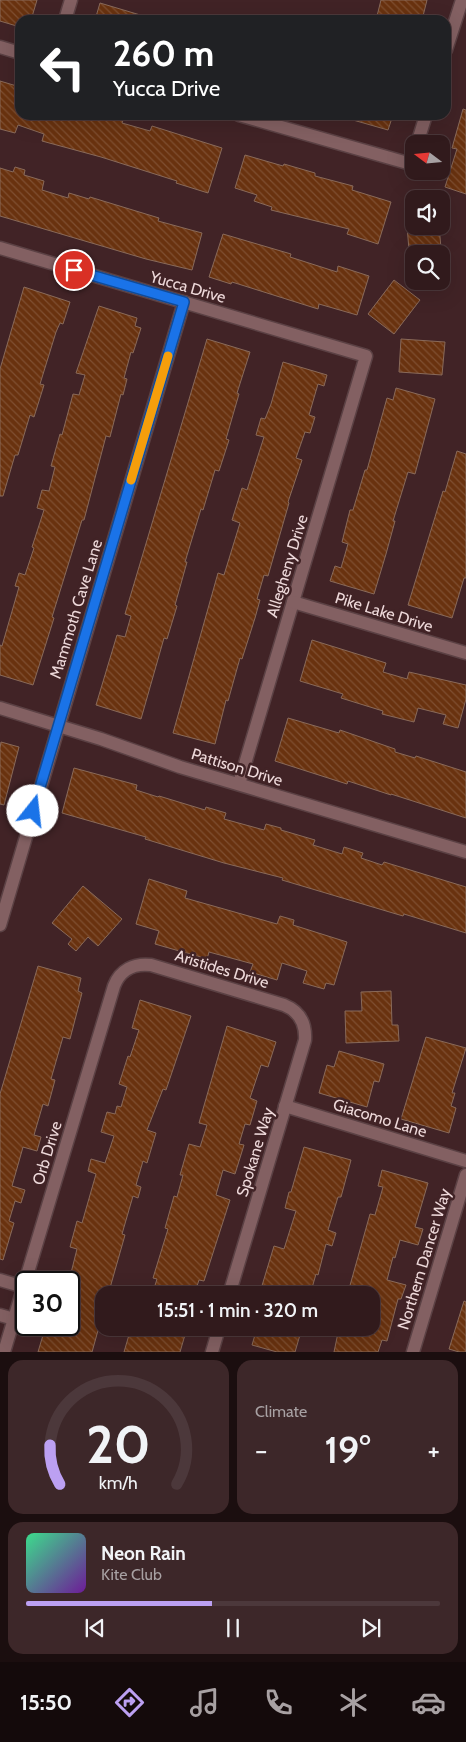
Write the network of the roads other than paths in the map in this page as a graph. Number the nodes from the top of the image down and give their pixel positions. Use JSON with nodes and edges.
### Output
{"nodes":[{"id":1,"x":72,"y":0,"type":"edge"},
{"id":2,"x":462,"y":0,"type":"edge"},
{"id":3,"x":67,"y":15,"type":"edge"},
{"id":4,"x":451,"y":34,"type":"edge"},
{"id":5,"x":0,"y":47,"type":"edge"},
{"id":6,"x":15,"y":51,"type":"edge"},
{"id":7,"x":258,"y":120,"type":"edge"},
{"id":8,"x":424,"y":120,"type":"edge"},
{"id":9,"x":420,"y":135,"type":"edge"},
{"id":10,"x":405,"y":158,"type":"edge"},
{"id":11,"x":1,"y":250,"type":"edge"},
{"id":12,"x":184,"y":302,"type":"junction"},
{"id":13,"x":366,"y":356,"type":"joint"},
{"id":14,"x":293,"y":602,"type":"junction"},
{"id":15,"x":466,"y":653,"type":"edge"},
{"id":16,"x":0,"y":708,"type":"edge"},
{"id":17,"x":58,"y":726,"type":"junction"},
{"id":18,"x":239,"y":784,"type":"junction"},
{"id":19,"x":466,"y":852,"type":"edge"},
{"id":20,"x":0,"y":925,"type":"edge"},
{"id":21,"x":129,"y":968,"type":"joint"},
{"id":22,"x":301,"y":1019,"type":"joint"},
{"id":23,"x":285,"y":1106,"type":"junction"},
{"id":24,"x":466,"y":1161,"type":"edge"},
{"id":25,"x":466,"y":1174,"type":"edge"},
{"id":26,"x":29,"y":1271,"type":"edge"},
{"id":27,"x":0,"y":1280,"type":"edge"},
{"id":28,"x":15,"y":1284,"type":"edge"},
{"id":29,"x":232,"y":1286,"type":"edge"},
{"id":30,"x":0,"y":1315,"type":"edge"},
{"id":31,"x":15,"y":1316,"type":"edge"},
{"id":32,"x":14,"y":1319,"type":"junction"},
{"id":33,"x":217,"y":1336,"type":"edge"},
{"id":34,"x":4,"y":1352,"type":"edge"},
{"id":35,"x":212,"y":1352,"type":"edge"},
{"id":36,"x":413,"y":1352,"type":"edge"}],
"edges":[{"from":1,"to":3,"type":"street"},
{"from":2,"to":4,"type":"street"},
{"from":5,"to":6,"type":"street"},
{"from":7,"to":10,"type":"street"},
{"from":8,"to":9,"type":"street"},
{"from":11,"to":12,"type":"street","name":"Yucca Drive"},
{"from":12,"to":13,"type":"street","name":"Yucca Drive"},
{"from":12,"to":17,"type":"street","name":"Mammoth Cave Lane"},
{"from":13,"to":14,"type":"street","name":"Allegheny Drive"},
{"from":14,"to":15,"type":"street","name":"Pike Lake Drive"},
{"from":14,"to":18,"type":"street","name":"Allegheny Drive"},
{"from":16,"to":17,"type":"street","name":"Pattison Drive"},
{"from":17,"to":18,"type":"street","name":"Pattison Drive"},
{"from":17,"to":20,"type":"street","name":"Mammoth Cave Lane"},
{"from":18,"to":19,"type":"street","name":"Pattison Drive"},
{"from":21,"to":22,"type":"street","name":"Aristides Drive"},
{"from":21,"to":26,"type":"street","name":"Orb Drive"},
{"from":22,"to":23,"type":"street","name":"Spokane Way"},
{"from":23,"to":24,"type":"street","name":"Giacomo Lane"},
{"from":23,"to":29,"type":"street","name":"Spokane Way"},
{"from":25,"to":36,"type":"street","name":"Northern Dancer Way"},
{"from":27,"to":28,"type":"street"},
{"from":30,"to":32,"type":"street"},
{"from":31,"to":32,"type":"street","name":"Orb Drive"},
{"from":32,"to":34,"type":"street","name":"Orb Drive"},
{"from":33,"to":35,"type":"street"}]}
